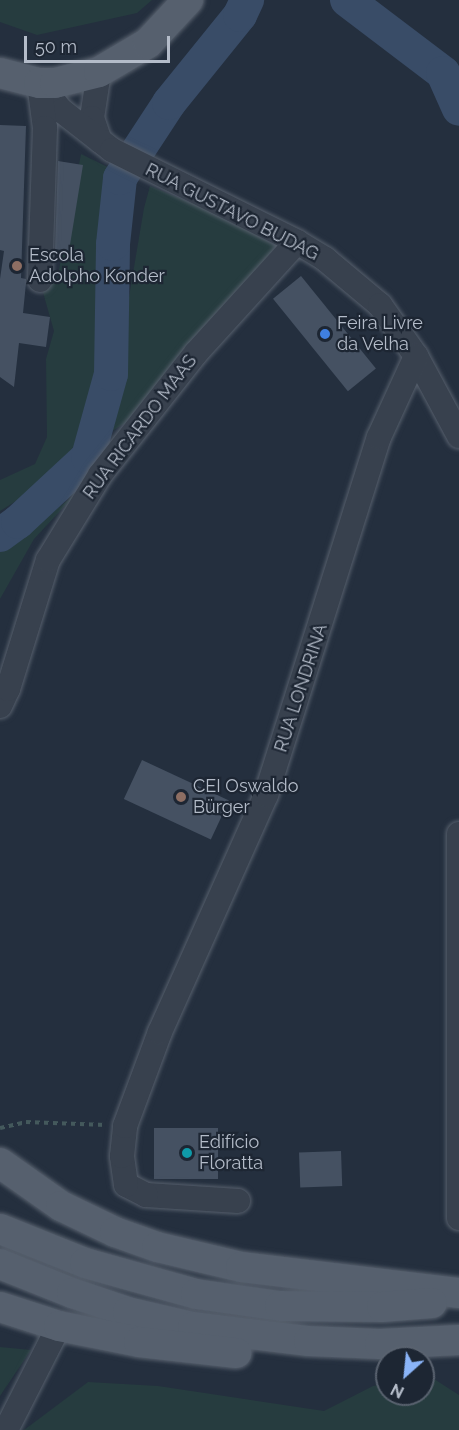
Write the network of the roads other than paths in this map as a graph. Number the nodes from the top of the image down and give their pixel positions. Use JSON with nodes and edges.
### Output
{"nodes":[{"id":1,"x":188,"y":0,"type":"edge"},
{"id":2,"x":0,"y":73,"type":"edge"},
{"id":3,"x":71,"y":83,"type":"junction"},
{"id":4,"x":97,"y":135,"type":"junction"},
{"id":5,"x":297,"y":242,"type":"junction"},
{"id":6,"x":40,"y":280,"type":"dead end"},
{"id":7,"x":416,"y":356,"type":"junction"},
{"id":8,"x":459,"y":436,"type":"edge"},
{"id":9,"x":0,"y":706,"type":"edge"},
{"id":10,"x":459,"y":834,"type":"edge"},
{"id":11,"x":0,"y":1163,"type":"edge"},
{"id":12,"x":238,"y":1201,"type":"dead end"},
{"id":13,"x":459,"y":1218,"type":"edge"},
{"id":14,"x":0,"y":1229,"type":"edge"},
{"id":15,"x":0,"y":1264,"type":"edge"},
{"id":16,"x":459,"y":1293,"type":"edge"},
{"id":17,"x":459,"y":1301,"type":"edge"},
{"id":18,"x":0,"y":1307,"type":"edge"},
{"id":19,"x":59,"y":1326,"type":"junction"},
{"id":20,"x":459,"y":1340,"type":"edge"},
{"id":21,"x":380,"y":1344,"type":"junction"},
{"id":22,"x":6,"y":1430,"type":"edge"}],
"edges":[{"from":1,"to":3,"type":"main road"},
{"from":2,"to":3,"type":"main road"},
{"from":3,"to":4,"type":"street"},
{"from":3,"to":4,"type":"street"},
{"from":3,"to":4,"type":"street","name":"RUA GUSTAVO BUDAG"},
{"from":3,"to":6,"type":"street"},
{"from":4,"to":5,"type":"street","name":"RUA GUSTAVO BUDAG"},
{"from":5,"to":7,"type":"street","name":"RUA GUSTAVO BUDAG"},
{"from":5,"to":9,"type":"street","name":"RUA RICARDO MAAS"},
{"from":7,"to":8,"type":"street","name":"RUA GUSTAVO BUDAG"},
{"from":7,"to":12,"type":"street","name":"RUA LONDRINA"},
{"from":10,"to":13,"type":"street"},
{"from":11,"to":16,"type":"main road"},
{"from":14,"to":17,"type":"main road"},
{"from":15,"to":21,"type":"main road"},
{"from":18,"to":19,"type":"main road"},
{"from":19,"to":21,"type":"main road"},
{"from":19,"to":22,"type":"street"},
{"from":20,"to":21,"type":"main road"}]}
